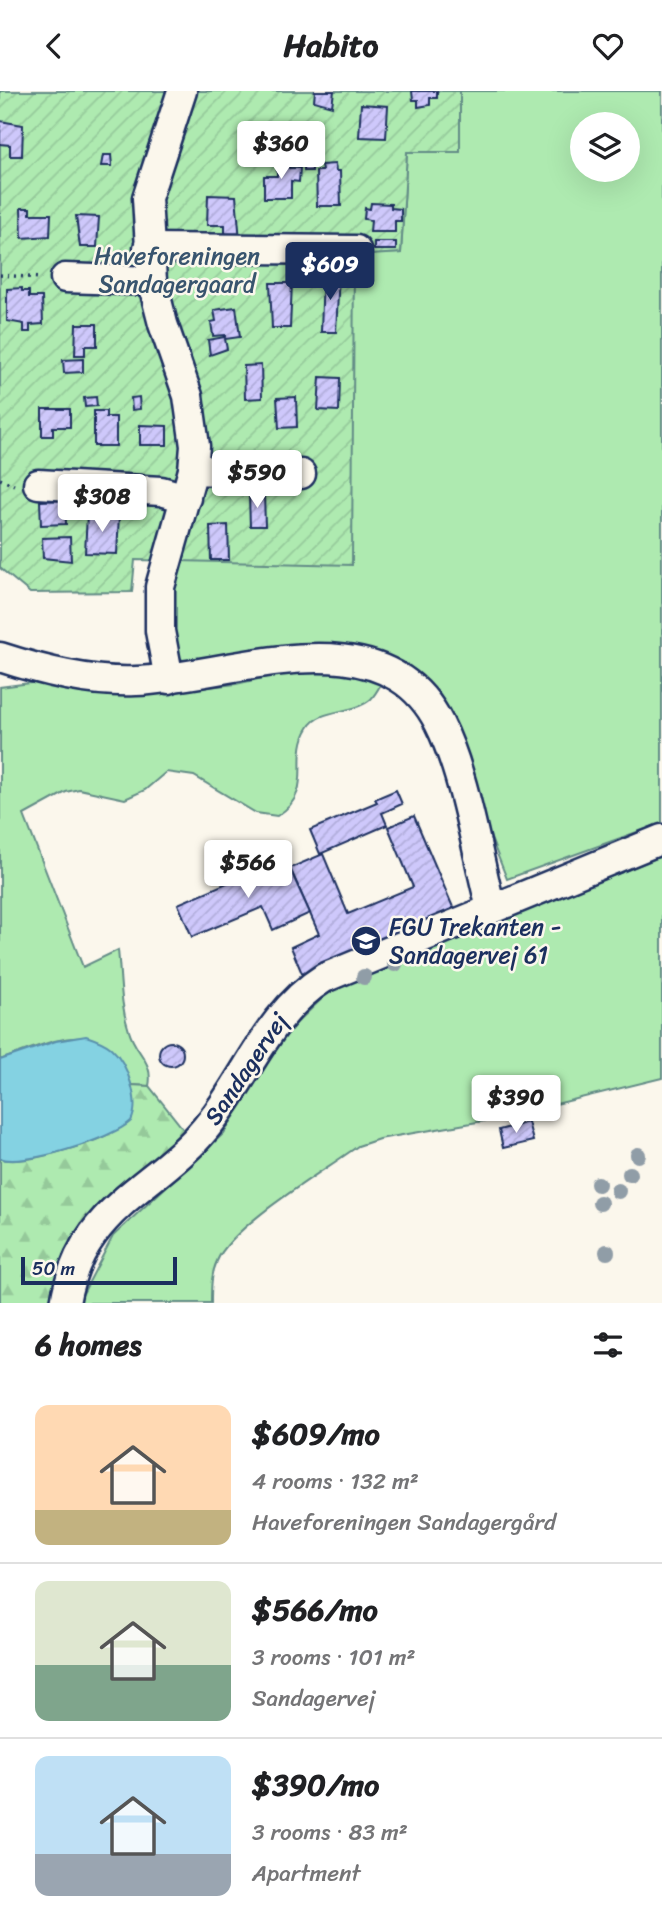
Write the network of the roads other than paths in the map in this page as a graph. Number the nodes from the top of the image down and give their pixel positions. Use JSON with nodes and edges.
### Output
{"nodes":[{"id":1,"x":182,"y":91,"type":"edge"},
{"id":2,"x":148,"y":248,"type":"junction"},
{"id":3,"x":356,"y":250,"type":"dead end"},
{"id":4,"x":65,"y":278,"type":"road end"},
{"id":5,"x":152,"y":281,"type":"junction"},
{"id":6,"x":193,"y":470,"type":"junction"},
{"id":7,"x":301,"y":474,"type":"dead end"},
{"id":8,"x":38,"y":484,"type":"dead end"},
{"id":9,"x":186,"y":498,"type":"junction"},
{"id":10,"x":0,"y":657,"type":"edge"},
{"id":11,"x":169,"y":678,"type":"junction"},
{"id":12,"x":662,"y":839,"type":"edge"},
{"id":13,"x":491,"y":908,"type":"junction"},
{"id":14,"x":65,"y":1303,"type":"edge"}],
"edges":[{"from":1,"to":2,"type":"street"},
{"from":2,"to":3,"type":"street"},
{"from":2,"to":5,"type":"street"},
{"from":4,"to":5,"type":"street"},
{"from":5,"to":6,"type":"street"},
{"from":6,"to":7,"type":"street"},
{"from":6,"to":9,"type":"street"},
{"from":8,"to":9,"type":"street"},
{"from":9,"to":11,"type":"street"},
{"from":10,"to":11,"type":"street"},
{"from":11,"to":13,"type":"street"},
{"from":12,"to":13,"type":"street","name":"Sandagervej"},
{"from":13,"to":14,"type":"street","name":"Sandagervej"}]}
